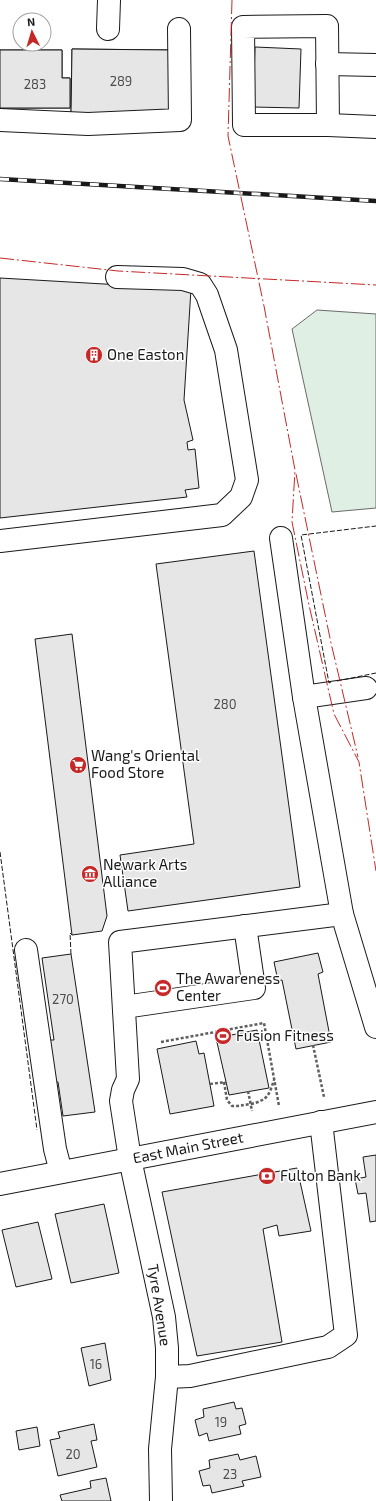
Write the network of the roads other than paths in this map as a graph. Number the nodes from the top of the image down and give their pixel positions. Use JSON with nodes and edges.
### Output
{"nodes":[{"id":1,"x":109,"y":0,"type":"edge"},
{"id":2,"x":108,"y":29,"type":"dead end"},
{"id":3,"x":179,"y":29,"type":"dead end"},
{"id":4,"x":327,"y":64,"type":"junction"},
{"id":5,"x":376,"y":65,"type":"edge"},
{"id":6,"x":0,"y":120,"type":"edge"},
{"id":7,"x":328,"y":125,"type":"junction"},
{"id":8,"x":376,"y":127,"type":"edge"},
{"id":9,"x":117,"y":277,"type":"dead end"},
{"id":10,"x":281,"y":538,"type":"dead end"},
{"id":11,"x":0,"y":541,"type":"edge"},
{"id":12,"x":366,"y":688,"type":"dead end"},
{"id":13,"x":304,"y":697,"type":"junction"},
{"id":14,"x":342,"y":914,"type":"junction"},
{"id":15,"x":245,"y":926,"type":"junction"},
{"id":16,"x":26,"y":950,"type":"dead end"},
{"id":17,"x":124,"y":1007,"type":"junction"},
{"id":18,"x":376,"y":1027,"type":"edge"},
{"id":19,"x":376,"y":1112,"type":"edge"},
{"id":20,"x":321,"y":1122,"type":"junction"},
{"id":21,"x":130,"y":1159,"type":"junction"},
{"id":22,"x":62,"y":1172,"type":"junction"},
{"id":23,"x":0,"y":1184,"type":"edge"},
{"id":24,"x":167,"y":1378,"type":"junction"},
{"id":25,"x":161,"y":1501,"type":"edge"}],
"edges":[{"from":1,"to":2,"type":"main road"},
{"from":3,"to":6,"type":"main road"},
{"from":4,"to":5,"type":"main road"},
{"from":4,"to":7,"type":"main road"},
{"from":4,"to":7,"type":"main road"},
{"from":7,"to":8,"type":"main road"},
{"from":9,"to":11,"type":"main road"},
{"from":10,"to":13,"type":"main road"},
{"from":12,"to":13,"type":"main road"},
{"from":13,"to":14,"type":"main road"},
{"from":14,"to":15,"type":"main road"},
{"from":14,"to":18,"type":"main road"},
{"from":15,"to":17,"type":"main road","name":"Tyre Avenue"},
{"from":15,"to":17,"type":"main road"},
{"from":16,"to":22,"type":"main road"},
{"from":17,"to":21,"type":"main road","name":"Tyre Avenue"},
{"from":19,"to":20,"type":"main road","name":"East Main Street"},
{"from":20,"to":21,"type":"main road","name":"East Main Street"},
{"from":20,"to":24,"type":"main road"},
{"from":21,"to":22,"type":"main road","name":"East Main Street"},
{"from":21,"to":24,"type":"main road","name":"Tyre Avenue"},
{"from":22,"to":23,"type":"main road","name":"East Main Street"},
{"from":24,"to":25,"type":"main road","name":"Tyre Avenue"}]}
